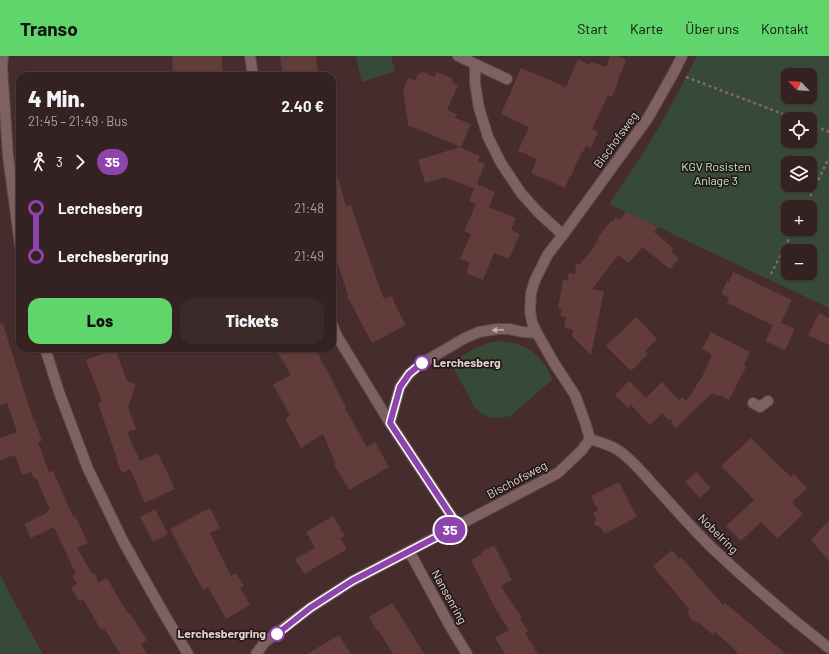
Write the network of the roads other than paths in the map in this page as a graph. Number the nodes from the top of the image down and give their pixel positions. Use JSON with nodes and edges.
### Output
{"nodes":[{"id":1,"x":3,"y":56,"type":"edge"},
{"id":2,"x":250,"y":56,"type":"edge"},
{"id":3,"x":458,"y":56,"type":"edge"},
{"id":4,"x":682,"y":56,"type":"edge"},
{"id":5,"x":476,"y":64,"type":"junction"},
{"id":6,"x":252,"y":72,"type":"edge"},
{"id":7,"x":507,"y":79,"type":"dead end"},
{"id":8,"x":16,"y":215,"type":"edge"},
{"id":9,"x":563,"y":235,"type":"junction"},
{"id":10,"x":537,"y":333,"type":"junction"},
{"id":11,"x":336,"y":334,"type":"edge"},
{"id":12,"x":46,"y":352,"type":"edge"},
{"id":13,"x":768,"y":401,"type":"dead end"},
{"id":14,"x":753,"y":403,"type":"dead end"},
{"id":15,"x":390,"y":423,"type":"junction"},
{"id":16,"x":590,"y":439,"type":"junction"},
{"id":17,"x":458,"y":526,"type":"junction"},
{"id":18,"x":409,"y":551,"type":"junction"},
{"id":19,"x":829,"y":648,"type":"edge"},
{"id":20,"x":188,"y":654,"type":"edge"},
{"id":21,"x":256,"y":654,"type":"edge"},
{"id":22,"x":467,"y":654,"type":"edge"}],
"edges":[{"from":1,"to":8,"type":"street"},
{"from":2,"to":6,"type":"street"},
{"from":3,"to":5,"type":"street"},
{"from":4,"to":9,"type":"street","name":"Bischofsweg"},
{"from":5,"to":7,"type":"street"},
{"from":5,"to":9,"type":"street"},
{"from":9,"to":10,"type":"street","name":"Bischofsweg"},
{"from":10,"to":15,"type":"street","one_way":true},
{"from":10,"to":16,"type":"street","name":"Bischofsweg"},
{"from":11,"to":15,"type":"street"},
{"from":12,"to":20,"type":"street"},
{"from":13,"to":14,"type":"street"},
{"from":15,"to":17,"type":"street"},
{"from":16,"to":17,"type":"street","name":"Bischofsweg"},
{"from":16,"to":19,"type":"street","name":"Nobelring"},
{"from":17,"to":18,"type":"street","name":"Bischofsweg"},
{"from":18,"to":21,"type":"street","name":"Bischofsweg"},
{"from":18,"to":22,"type":"street","name":"Nansenring"}]}
